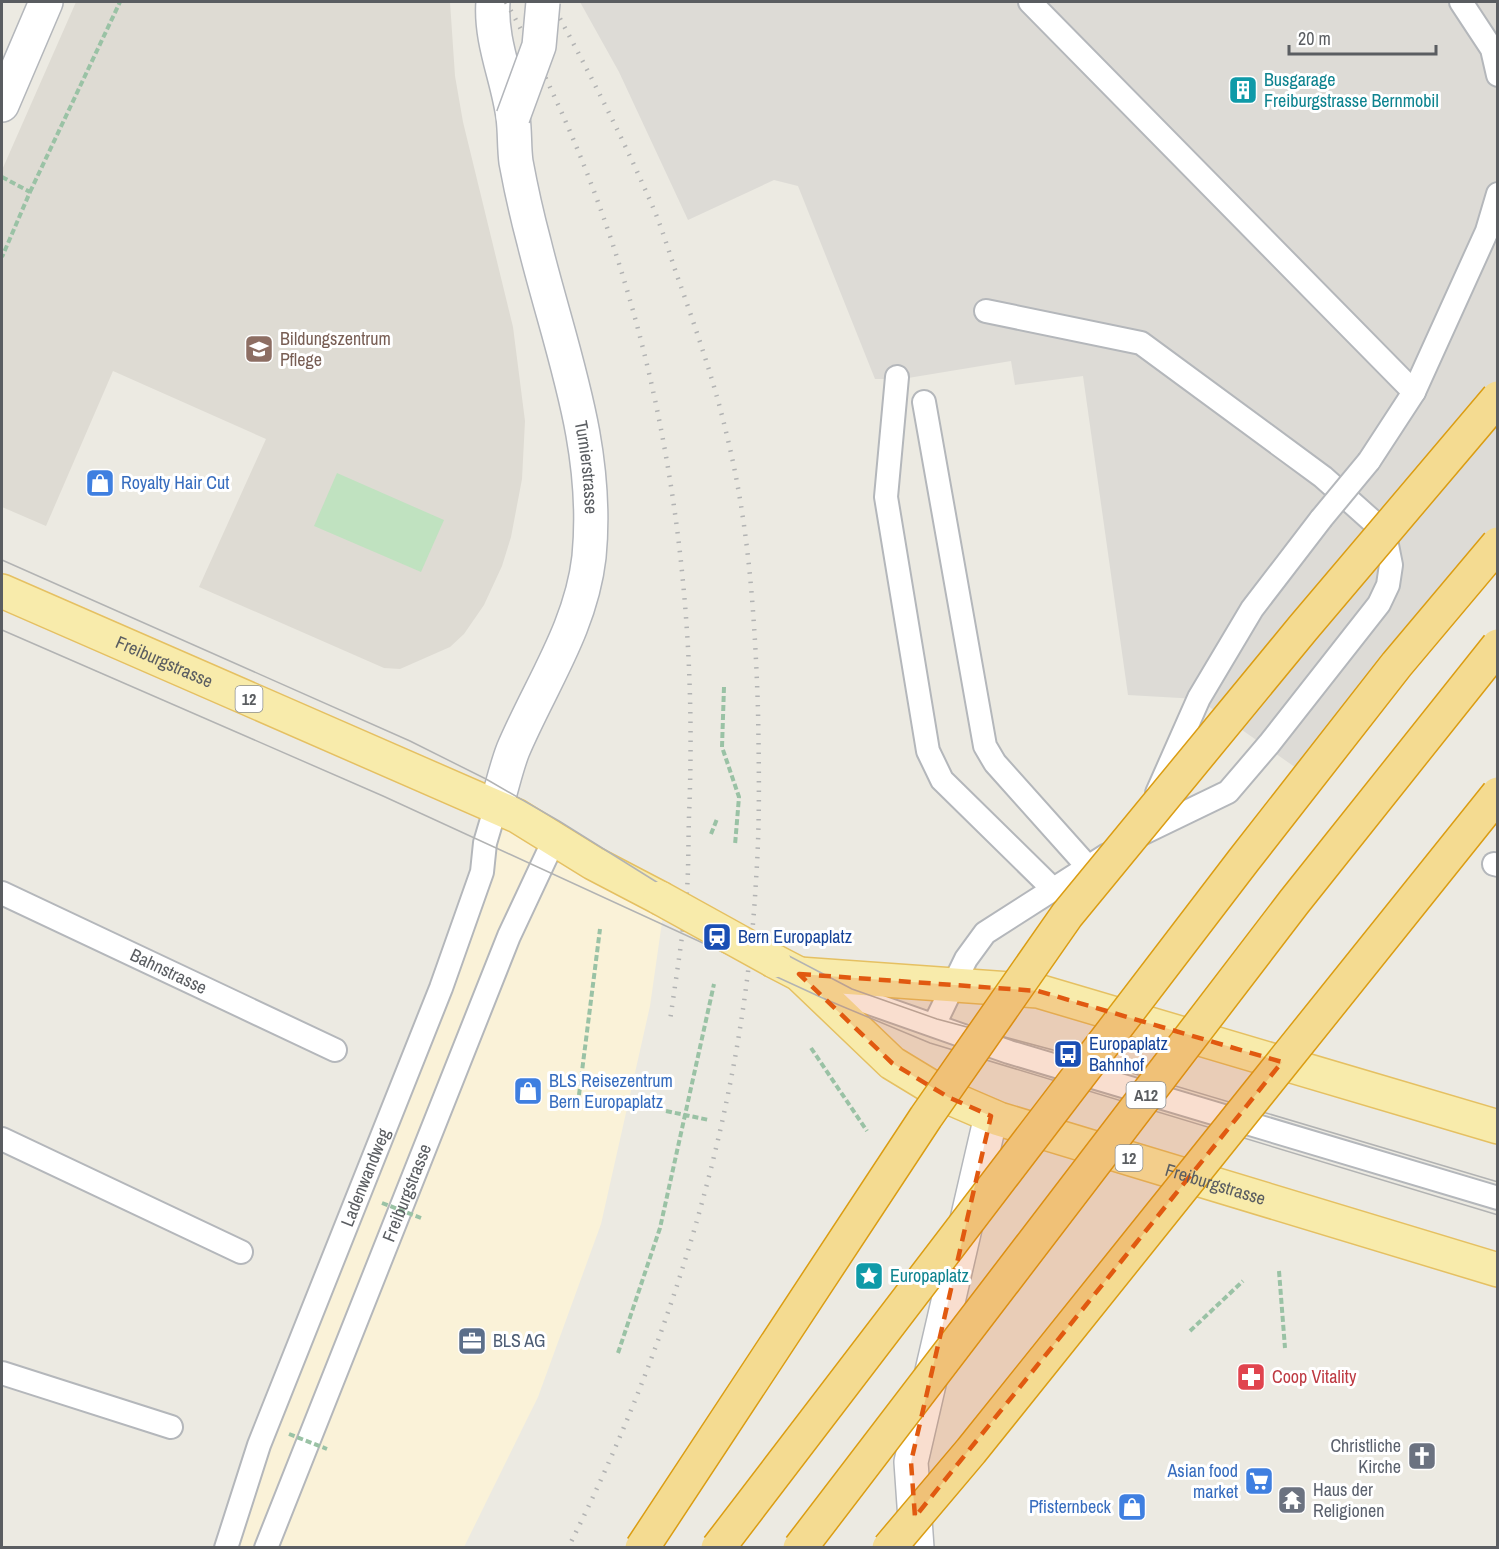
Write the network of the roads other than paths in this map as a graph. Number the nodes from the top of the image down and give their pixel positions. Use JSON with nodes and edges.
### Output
{"nodes":[{"id":1,"x":46,"y":2,"type":"edge"},
{"id":2,"x":493,"y":2,"type":"edge"},
{"id":3,"x":543,"y":2,"type":"edge"},
{"id":4,"x":1030,"y":2,"type":"edge"},
{"id":5,"x":1461,"y":2,"type":"edge"},
{"id":6,"x":1497,"y":75,"type":"edge"},
{"id":7,"x":2,"y":105,"type":"edge"},
{"id":8,"x":513,"y":117,"type":"junction"},
{"id":9,"x":1497,"y":194,"type":"edge"},
{"id":10,"x":986,"y":311,"type":"dead end"},
{"id":11,"x":897,"y":377,"type":"dead end"},
{"id":12,"x":1414,"y":392,"type":"junction"},
{"id":13,"x":1497,"y":398,"type":"edge"},
{"id":14,"x":924,"y":402,"type":"dead end"},
{"id":15,"x":1497,"y":544,"type":"edge"},
{"id":16,"x":2,"y":591,"type":"edge"},
{"id":17,"x":1497,"y":646,"type":"edge"},
{"id":18,"x":1497,"y":794,"type":"edge"},
{"id":19,"x":496,"y":806,"type":"junction"},
{"id":20,"x":1138,"y":836,"type":"junction"},
{"id":21,"x":554,"y":840,"type":"junction"},
{"id":22,"x":1088,"y":867,"type":"junction"},
{"id":23,"x":1054,"y":890,"type":"junction"},
{"id":24,"x":2,"y":893,"type":"edge"},
{"id":25,"x":786,"y":967,"type":"junction"},
{"id":26,"x":954,"y":983,"type":"junction"},
{"id":27,"x":934,"y":1025,"type":"junction"},
{"id":28,"x":335,"y":1050,"type":"dead end"},
{"id":29,"x":991,"y":1116,"type":"junction"},
{"id":30,"x":1497,"y":1127,"type":"edge"},
{"id":31,"x":2,"y":1139,"type":"edge"},
{"id":32,"x":1497,"y":1198,"type":"edge"},
{"id":33,"x":241,"y":1252,"type":"dead end"},
{"id":34,"x":1497,"y":1270,"type":"edge"},
{"id":35,"x":2,"y":1373,"type":"edge"},
{"id":36,"x":171,"y":1427,"type":"dead end"},
{"id":37,"x":226,"y":1548,"type":"edge"},
{"id":38,"x":266,"y":1548,"type":"edge"},
{"id":39,"x":642,"y":1548,"type":"edge"},
{"id":40,"x":718,"y":1548,"type":"edge"},
{"id":41,"x":800,"y":1548,"type":"edge"},
{"id":42,"x":889,"y":1548,"type":"edge"},
{"id":43,"x":917,"y":1548,"type":"edge"}],
"edges":[{"from":1,"to":7,"type":"main road"},
{"from":2,"to":8,"type":"main road","name":"Turnierstrasse"},
{"from":3,"to":8,"type":"main road","name":"Turnierstrasse","bridge":true},
{"from":4,"to":12,"type":"lane"},
{"from":5,"to":6,"type":"lane"},
{"from":8,"to":19,"type":"main road","name":"Turnierstrasse"},
{"from":9,"to":12,"type":"lane"},
{"from":10,"to":20,"type":"lane"},
{"from":11,"to":23,"type":"lane"},
{"from":12,"to":20,"type":"lane","bridge":true},
{"from":13,"to":39,"type":"highway","bridge":true},
{"from":14,"to":22,"type":"lane"},
{"from":15,"to":40,"type":"highway","bridge":true},
{"from":16,"to":19,"type":"main road","name":"Freiburgstrasse","number":"12"},
{"from":17,"to":41,"type":"highway","number":"A12","bridge":true},
{"from":18,"to":42,"type":"highway","bridge":true},
{"from":19,"to":21,"type":"main road","name":"Freiburgstrasse","number":"12"},
{"from":19,"to":37,"type":"lane","name":"Ladenwandweg"},
{"from":20,"to":22,"type":"lane"},
{"from":21,"to":25,"type":"main road","name":"Freiburgstrasse","number":"12","bridge":true},
{"from":21,"to":38,"type":"lane","name":"Freiburgstrasse"},
{"from":22,"to":23,"type":"lane"},
{"from":23,"to":26,"type":"lane"},
{"from":24,"to":28,"type":"lane","name":"Bahnstrasse"},
{"from":25,"to":26,"type":"main road","name":"Freiburgstrasse","number":"12"},
{"from":25,"to":27,"type":"lane","name":"Freiburgstrasse"},
{"from":25,"to":29,"type":"main road","name":"Freiburgstrasse","number":"12"},
{"from":26,"to":27,"type":"lane"},
{"from":26,"to":30,"type":"main road","name":"Freiburgstrasse","number":"12"},
{"from":27,"to":32,"type":"lane","name":"Freiburgstrasse"},
{"from":29,"to":34,"type":"main road","name":"Freiburgstrasse","number":"12"},
{"from":29,"to":43,"type":"main road"},
{"from":31,"to":33,"type":"lane"},
{"from":35,"to":36,"type":"lane"}]}
